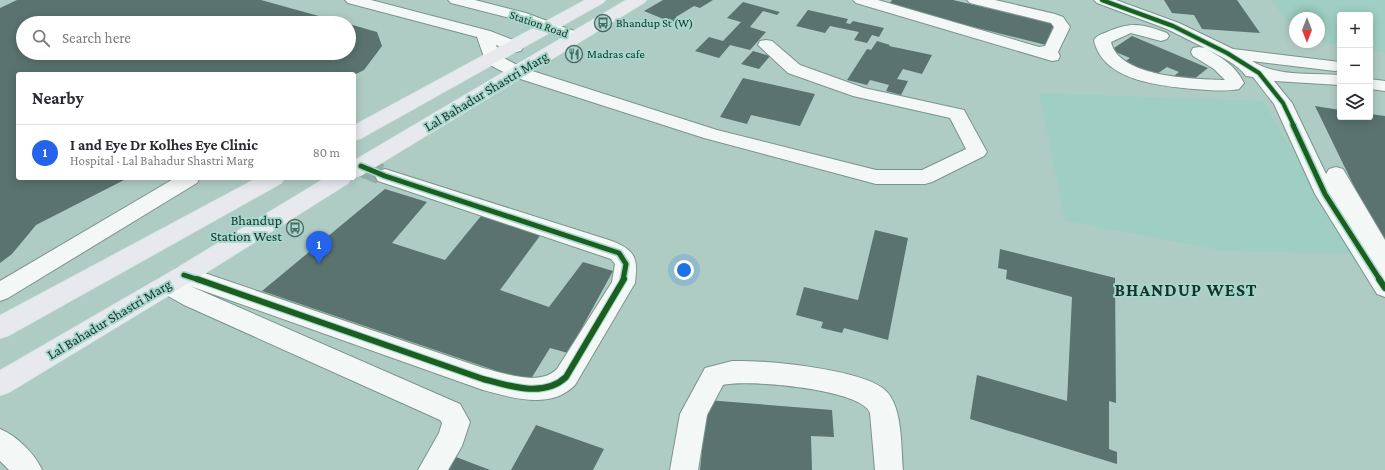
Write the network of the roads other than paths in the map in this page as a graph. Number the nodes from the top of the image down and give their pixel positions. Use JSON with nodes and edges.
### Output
{"nodes":[{"id":1,"x":353,"y":0,"type":"edge"},
{"id":2,"x":456,"y":0,"type":"edge"},
{"id":3,"x":597,"y":0,"type":"edge"},
{"id":4,"x":638,"y":0,"type":"edge"},
{"id":5,"x":975,"y":0,"type":"edge"},
{"id":6,"x":1102,"y":0,"type":"edge"},
{"id":7,"x":868,"y":1,"type":"edge"},
{"id":8,"x":1147,"y":26,"type":"junction"},
{"id":9,"x":550,"y":27,"type":"junction"},
{"id":10,"x":484,"y":34,"type":"junction"},
{"id":11,"x":576,"y":37,"type":"junction"},
{"id":12,"x":766,"y":45,"type":"dead end"},
{"id":13,"x":1198,"y":45,"type":"junction"},
{"id":14,"x":515,"y":47,"type":"junction"},
{"id":15,"x":492,"y":59,"type":"junction"},
{"id":16,"x":1337,"y":67,"type":"edge"},
{"id":17,"x":1373,"y":70,"type":"edge"},
{"id":18,"x":517,"y":72,"type":"junction"},
{"id":19,"x":1385,"y":72,"type":"edge"},
{"id":20,"x":1258,"y":73,"type":"junction"},
{"id":21,"x":1337,"y":80,"type":"edge"},
{"id":22,"x":1373,"y":84,"type":"edge"},
{"id":23,"x":1385,"y":86,"type":"edge"},
{"id":24,"x":356,"y":133,"type":"edge"},
{"id":25,"x":356,"y":169,"type":"edge"},
{"id":26,"x":1336,"y":174,"type":"dead end"},
{"id":27,"x":385,"y":176,"type":"tunnel mouth"},
{"id":28,"x":187,"y":180,"type":"edge"},
{"id":29,"x":270,"y":180,"type":"edge"},
{"id":30,"x":337,"y":180,"type":"edge"},
{"id":31,"x":1385,"y":260,"type":"edge"},
{"id":32,"x":176,"y":280,"type":"junction"},
{"id":33,"x":1385,"y":287,"type":"edge"},
{"id":34,"x":0,"y":292,"type":"edge"},
{"id":35,"x":0,"y":328,"type":"edge"},
{"id":36,"x":0,"y":384,"type":"edge"},
{"id":37,"x":0,"y":442,"type":"edge"},
{"id":38,"x":28,"y":470,"type":"edge"},
{"id":39,"x":432,"y":470,"type":"edge"},
{"id":40,"x":684,"y":470,"type":"edge"},
{"id":41,"x":889,"y":470,"type":"edge"}],
"edges":[{"from":1,"to":10,"type":"street"},
{"from":2,"to":9,"type":"street","name":"Station Road"},
{"from":3,"to":9,"type":"main road","name":"Lal Bahadur Shastri Marg"},
{"from":4,"to":11,"type":"main road","name":"Lal Bahadur Shastri Marg"},
{"from":5,"to":7,"type":"street"},
{"from":6,"to":8,"type":"street"},
{"from":8,"to":13,"type":"street"},
{"from":8,"to":13,"type":"street"},
{"from":9,"to":11,"type":"street","name":"Station Road"},
{"from":9,"to":14,"type":"main road","name":"Lal Bahadur Shastri Marg"},
{"from":10,"to":14,"type":"street"},
{"from":10,"to":15,"type":"street"},
{"from":11,"to":18,"type":"main road","name":"Lal Bahadur Shastri Marg"},
{"from":12,"to":18,"type":"street"},
{"from":13,"to":16,"type":"street"},
{"from":13,"to":20,"type":"street"},
{"from":14,"to":15,"type":"main road","name":"Lal Bahadur Shastri Marg"},
{"from":15,"to":18,"type":"street"},
{"from":15,"to":24,"type":"main road","name":"Lal Bahadur Shastri Marg"},
{"from":17,"to":19,"type":"street"},
{"from":18,"to":25,"type":"main road","name":"Lal Bahadur Shastri Marg"},
{"from":20,"to":21,"type":"street"},
{"from":20,"to":33,"type":"street"},
{"from":22,"to":23,"type":"street"},
{"from":26,"to":31,"type":"street"},
{"from":27,"to":32,"type":"street"},
{"from":28,"to":34,"type":"street"},
{"from":29,"to":35,"type":"main road"},
{"from":30,"to":32,"type":"main road","name":"Lal Bahadur Shastri Marg"},
{"from":32,"to":36,"type":"main road","name":"Lal Bahadur Shastri Marg"},
{"from":32,"to":39,"type":"street"},
{"from":37,"to":38,"type":"street"},
{"from":40,"to":41,"type":"street"}]}
